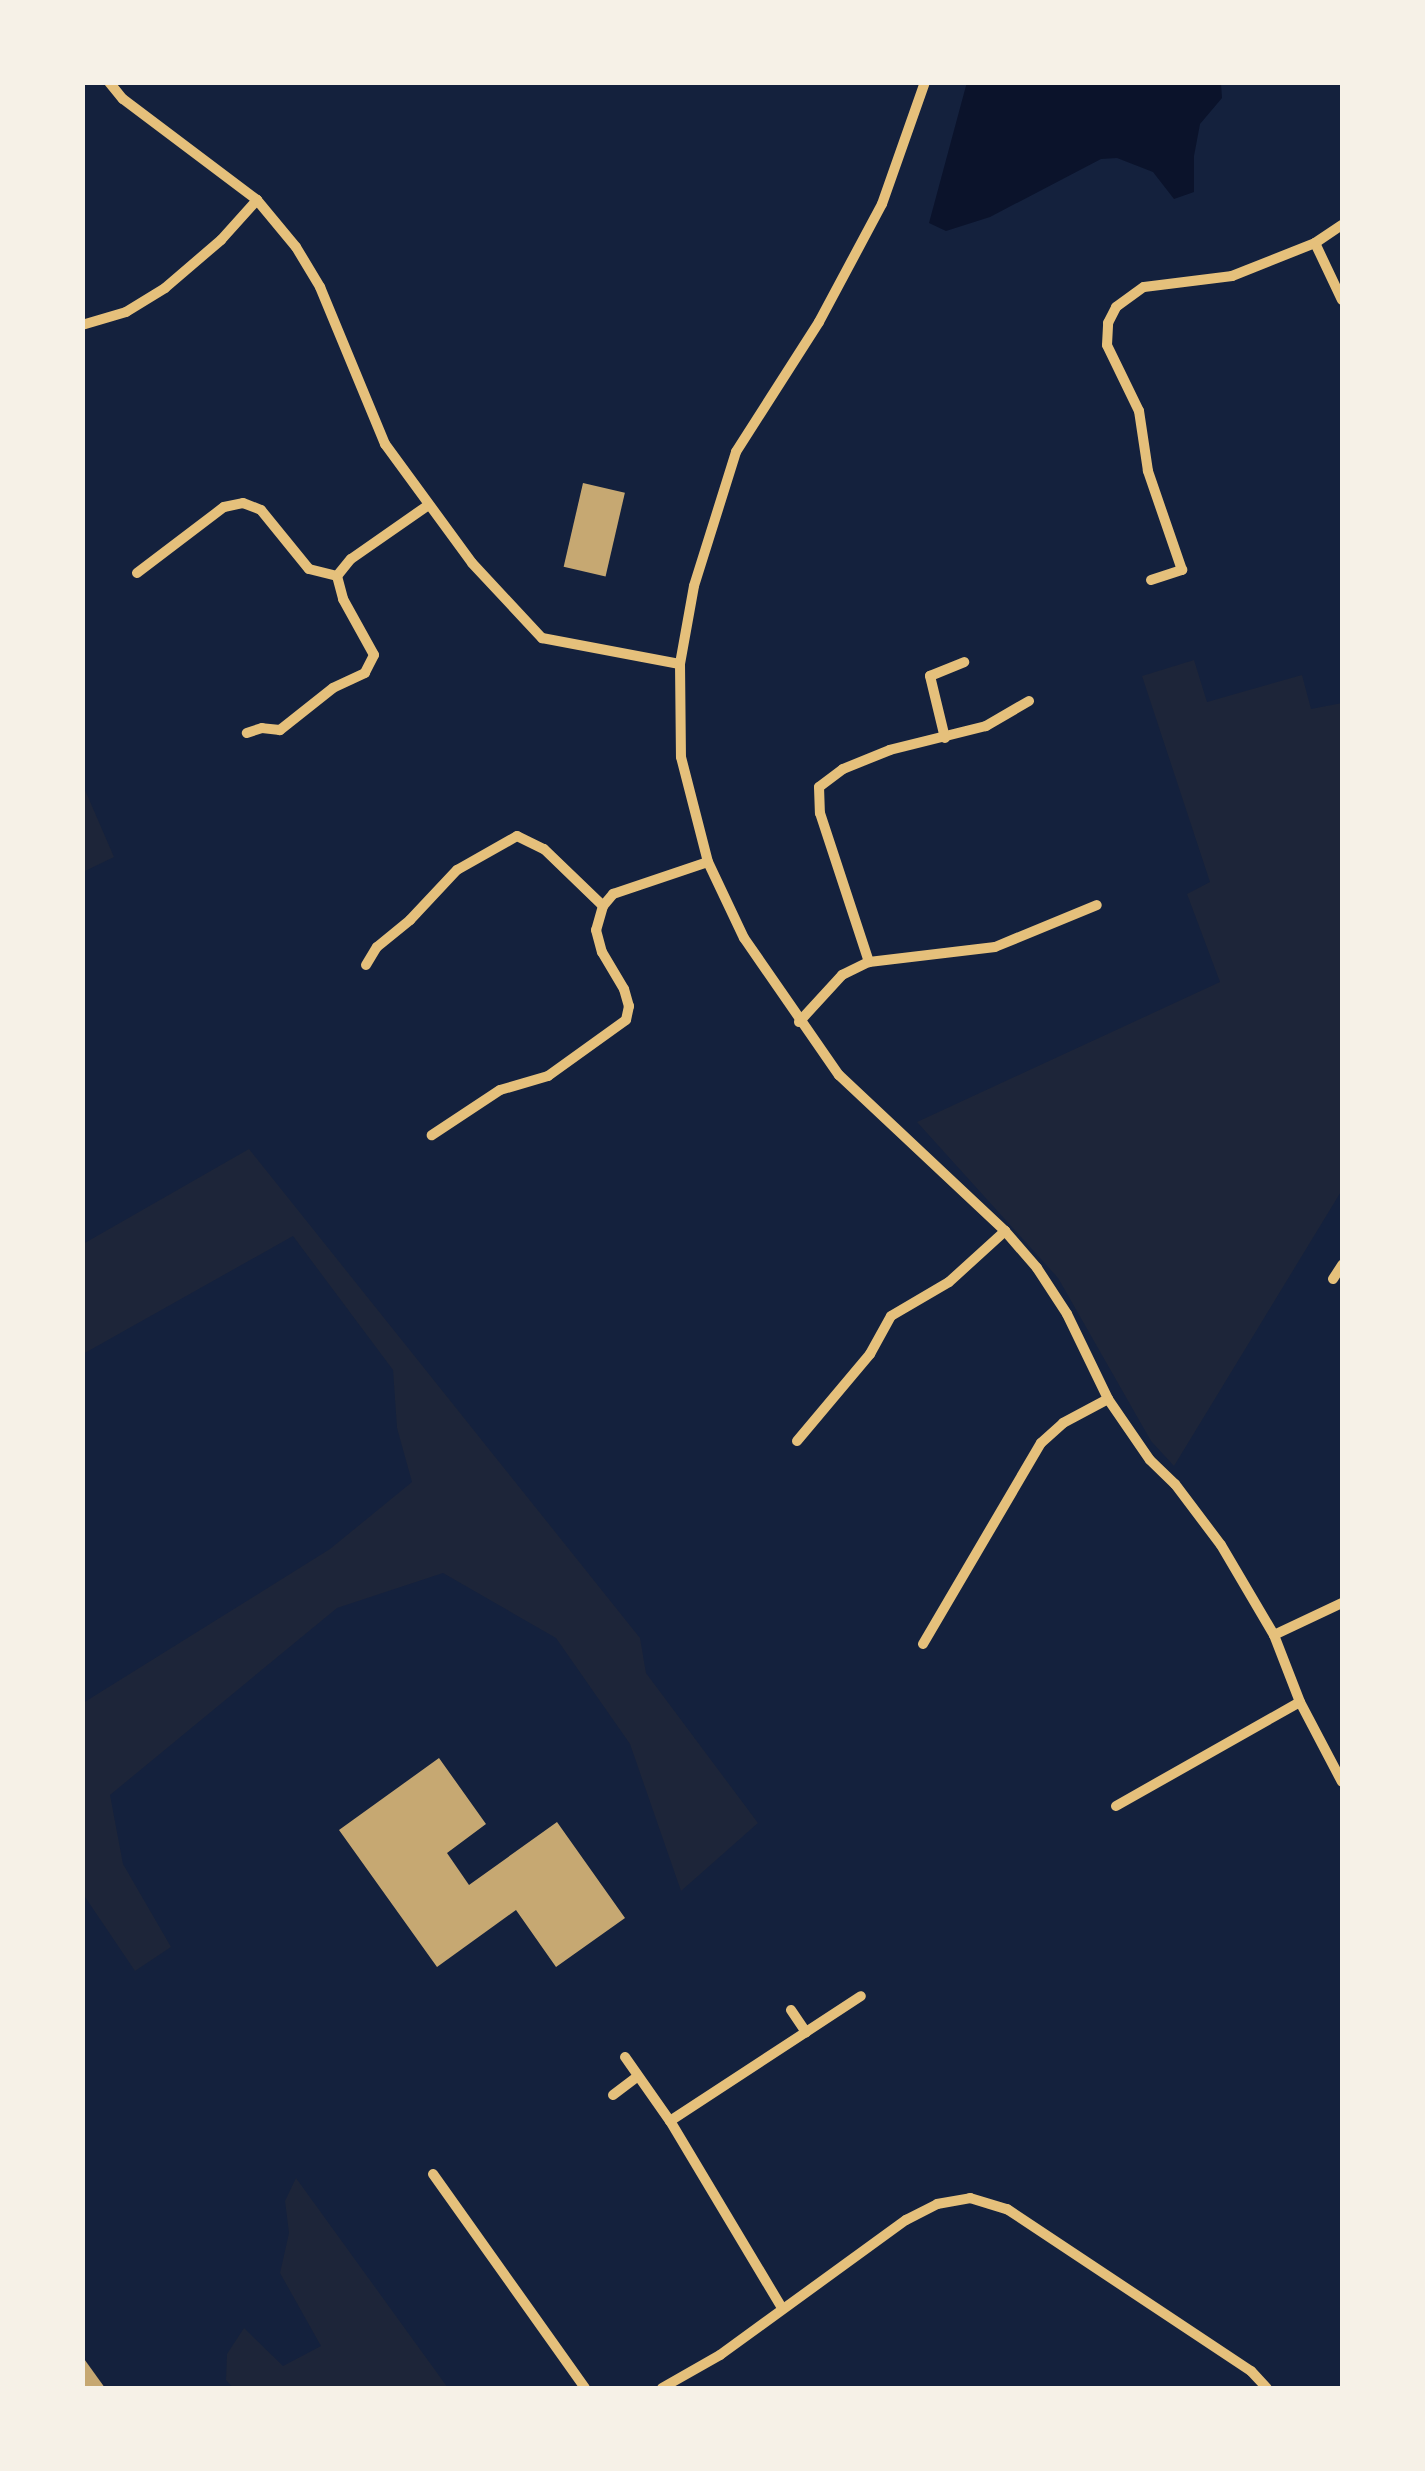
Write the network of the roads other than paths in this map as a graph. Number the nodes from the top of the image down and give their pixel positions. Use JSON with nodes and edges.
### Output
{"nodes":[{"id":1,"x":109,"y":82,"type":"edge"},
{"id":2,"x":925,"y":82,"type":"edge"},
{"id":3,"x":257,"y":200,"type":"junction"},
{"id":4,"x":1342,"y":225,"type":"edge"},
{"id":5,"x":1315,"y":243,"type":"junction"},
{"id":6,"x":1342,"y":300,"type":"edge"},
{"id":7,"x":82,"y":325,"type":"edge"},
{"id":8,"x":427,"y":506,"type":"junction"},
{"id":9,"x":137,"y":573,"type":"dead end"},
{"id":10,"x":336,"y":576,"type":"junction"},
{"id":11,"x":1151,"y":580,"type":"dead end"},
{"id":12,"x":964,"y":662,"type":"dead end"},
{"id":13,"x":680,"y":664,"type":"junction"},
{"id":14,"x":1029,"y":701,"type":"dead end"},
{"id":15,"x":248,"y":733,"type":"dead end"},
{"id":16,"x":945,"y":738,"type":"junction"},
{"id":17,"x":708,"y":862,"type":"junction"},
{"id":18,"x":1097,"y":905,"type":"dead end"},
{"id":19,"x":603,"y":906,"type":"junction"},
{"id":20,"x":869,"y":962,"type":"junction"},
{"id":21,"x":366,"y":966,"type":"dead end"},
{"id":22,"x":799,"y":1022,"type":"junction"},
{"id":23,"x":432,"y":1135,"type":"dead end"},
{"id":24,"x":1005,"y":1231,"type":"junction"},
{"id":25,"x":1342,"y":1265,"type":"edge"},
{"id":26,"x":1333,"y":1279,"type":"dead end"},
{"id":27,"x":1108,"y":1399,"type":"junction"},
{"id":28,"x":797,"y":1441,"type":"dead end"},
{"id":29,"x":1342,"y":1603,"type":"edge"},
{"id":30,"x":1274,"y":1635,"type":"junction"},
{"id":31,"x":924,"y":1644,"type":"dead end"},
{"id":32,"x":1300,"y":1702,"type":"junction"},
{"id":33,"x":1342,"y":1782,"type":"edge"},
{"id":34,"x":1116,"y":1806,"type":"dead end"},
{"id":35,"x":861,"y":1996,"type":"dead end"},
{"id":36,"x":791,"y":2010,"type":"dead end"},
{"id":37,"x":806,"y":2032,"type":"junction"},
{"id":38,"x":625,"y":2057,"type":"dead end"},
{"id":39,"x":638,"y":2076,"type":"junction"},
{"id":40,"x":613,"y":2095,"type":"dead end"},
{"id":41,"x":670,"y":2120,"type":"junction"},
{"id":42,"x":433,"y":2174,"type":"dead end"},
{"id":43,"x":782,"y":2308,"type":"junction"},
{"id":44,"x":586,"y":2388,"type":"edge"},
{"id":45,"x":662,"y":2388,"type":"edge"},
{"id":46,"x":1268,"y":2388,"type":"edge"}],
"edges":[{"from":1,"to":3,"type":"street"},
{"from":2,"to":13,"type":"street"},
{"from":3,"to":7,"type":"street"},
{"from":3,"to":8,"type":"street"},
{"from":4,"to":5,"type":"street"},
{"from":5,"to":6,"type":"street"},
{"from":5,"to":11,"type":"street"},
{"from":8,"to":10,"type":"street"},
{"from":8,"to":13,"type":"street"},
{"from":9,"to":10,"type":"street"},
{"from":10,"to":15,"type":"street"},
{"from":12,"to":16,"type":"street"},
{"from":13,"to":17,"type":"street"},
{"from":14,"to":16,"type":"street"},
{"from":16,"to":20,"type":"street"},
{"from":17,"to":19,"type":"street"},
{"from":17,"to":22,"type":"street"},
{"from":18,"to":20,"type":"street"},
{"from":19,"to":21,"type":"street"},
{"from":19,"to":23,"type":"street"},
{"from":20,"to":22,"type":"street"},
{"from":22,"to":24,"type":"street"},
{"from":24,"to":27,"type":"street"},
{"from":24,"to":28,"type":"street"},
{"from":25,"to":26,"type":"street"},
{"from":27,"to":30,"type":"street"},
{"from":27,"to":31,"type":"street"},
{"from":29,"to":30,"type":"street"},
{"from":30,"to":32,"type":"street"},
{"from":32,"to":33,"type":"street"},
{"from":32,"to":34,"type":"street"},
{"from":35,"to":37,"type":"street"},
{"from":36,"to":37,"type":"street"},
{"from":37,"to":41,"type":"street"},
{"from":38,"to":39,"type":"street"},
{"from":39,"to":40,"type":"street"},
{"from":39,"to":41,"type":"street"},
{"from":41,"to":43,"type":"street"},
{"from":42,"to":44,"type":"street"},
{"from":43,"to":45,"type":"street"},
{"from":43,"to":46,"type":"street"}]}
